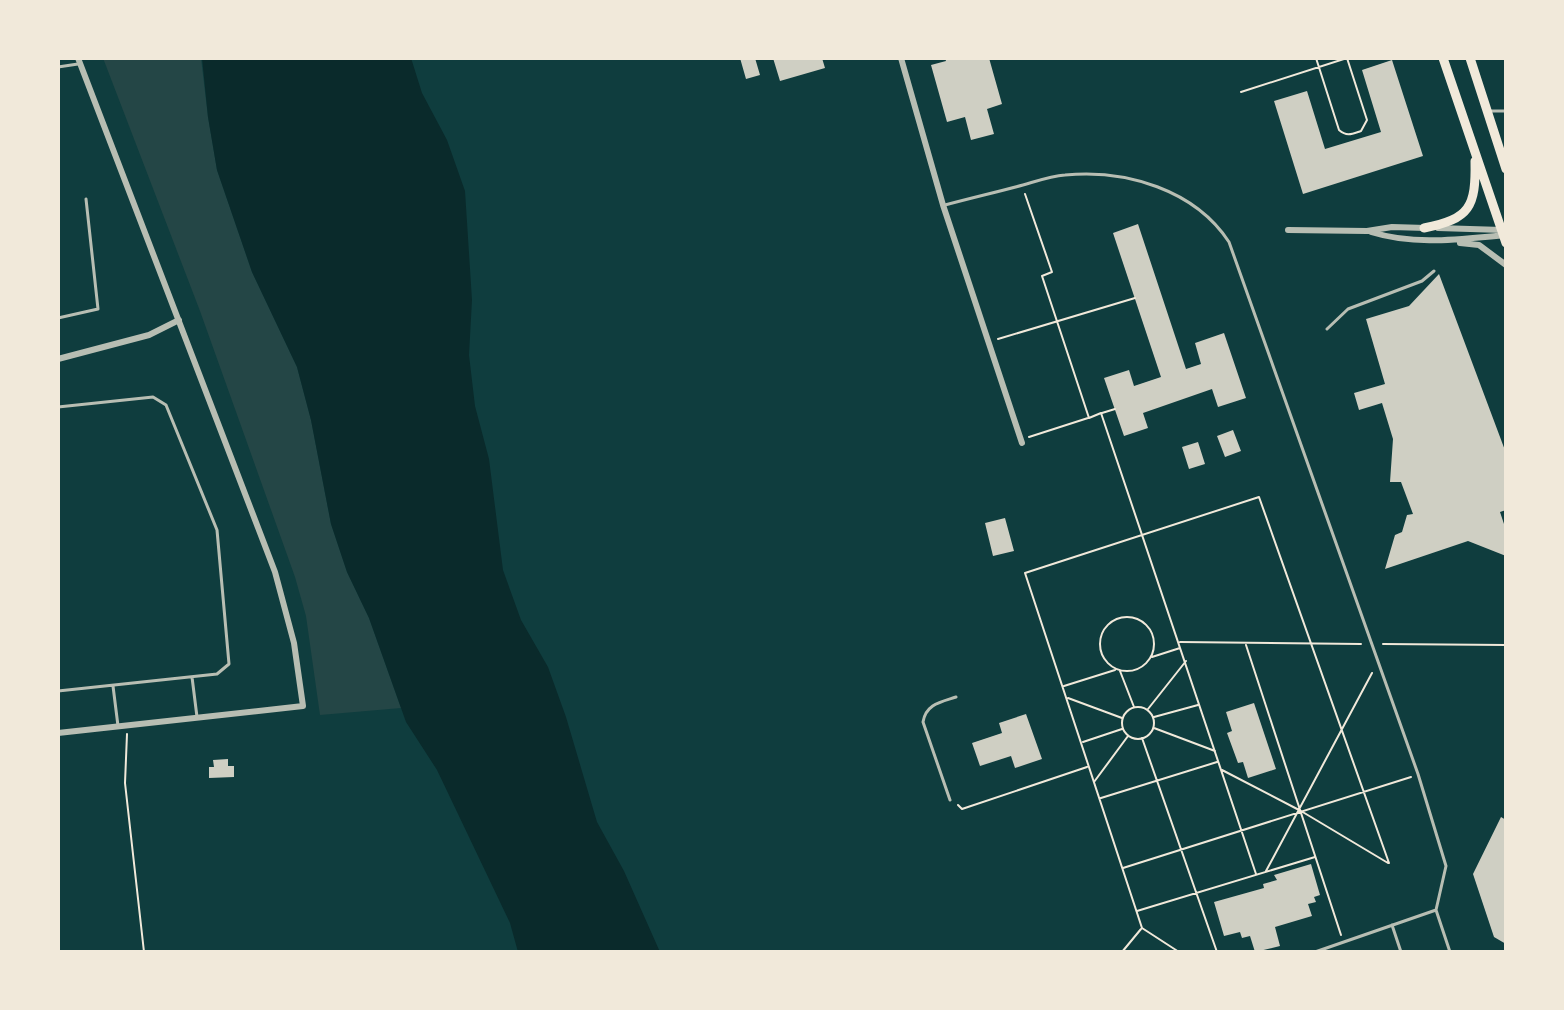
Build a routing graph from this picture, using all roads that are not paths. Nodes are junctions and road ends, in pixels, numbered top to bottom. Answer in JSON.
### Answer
{"nodes":[{"id":1,"x":901,"y":58,"type":"edge"},
{"id":2,"x":1443,"y":58,"type":"edge"},
{"id":3,"x":1470,"y":58,"type":"edge"},
{"id":4,"x":79,"y":61,"type":"edge"},
{"id":5,"x":58,"y":67,"type":"edge"},
{"id":6,"x":1487,"y":111,"type":"junction"},
{"id":7,"x":1506,"y":111,"type":"edge"},
{"id":8,"x":1475,"y":149,"type":"junction"},
{"id":9,"x":1506,"y":169,"type":"edge"},
{"id":10,"x":86,"y":199,"type":"dead end"},
{"id":11,"x":943,"y":205,"type":"junction"},
{"id":12,"x":1424,"y":228,"type":"junction"},
{"id":13,"x":1288,"y":230,"type":"dead end"},
{"id":14,"x":1367,"y":231,"type":"junction"},
{"id":15,"x":1505,"y":235,"type":"edge"},
{"id":16,"x":1452,"y":241,"type":"junction"},
{"id":17,"x":1506,"y":265,"type":"edge"},
{"id":18,"x":1434,"y":271,"type":"dead end"},
{"id":19,"x":58,"y":318,"type":"edge"},
{"id":20,"x":179,"y":320,"type":"junction"},
{"id":21,"x":1327,"y":329,"type":"dead end"},
{"id":22,"x":58,"y":359,"type":"edge"},
{"id":23,"x":58,"y":407,"type":"edge"},
{"id":24,"x":1022,"y":441,"type":"road end"},
{"id":25,"x":192,"y":677,"type":"junction"},
{"id":26,"x":113,"y":685,"type":"junction"},
{"id":27,"x":58,"y":691,"type":"edge"},
{"id":28,"x":956,"y":697,"type":"dead end"},
{"id":29,"x":197,"y":718,"type":"junction"},
{"id":30,"x":118,"y":726,"type":"junction"},
{"id":31,"x":58,"y":733,"type":"edge"},
{"id":32,"x":950,"y":800,"type":"road end"},
{"id":33,"x":1436,"y":910,"type":"junction"},
{"id":34,"x":1392,"y":925,"type":"junction"},
{"id":35,"x":1315,"y":952,"type":"edge"},
{"id":36,"x":1401,"y":952,"type":"edge"},
{"id":37,"x":1450,"y":952,"type":"edge"}],
"edges":[{"from":1,"to":11,"type":"street"},
{"from":2,"to":8,"type":"main road"},
{"from":3,"to":6,"type":"main road"},
{"from":4,"to":5,"type":"lane"},
{"from":4,"to":20,"type":"street"},
{"from":6,"to":7,"type":"lane"},
{"from":6,"to":9,"type":"main road"},
{"from":8,"to":12,"type":"main road"},
{"from":8,"to":15,"type":"main road"},
{"from":10,"to":19,"type":"lane"},
{"from":11,"to":24,"type":"street"},
{"from":11,"to":33,"type":"lane"},
{"from":12,"to":14,"type":"street"},
{"from":12,"to":15,"type":"street"},
{"from":13,"to":14,"type":"street"},
{"from":14,"to":16,"type":"street"},
{"from":15,"to":16,"type":"street"},
{"from":16,"to":17,"type":"street"},
{"from":18,"to":21,"type":"lane"},
{"from":20,"to":22,"type":"street"},
{"from":20,"to":29,"type":"street"},
{"from":23,"to":25,"type":"lane"},
{"from":25,"to":26,"type":"lane"},
{"from":25,"to":29,"type":"lane"},
{"from":26,"to":27,"type":"lane"},
{"from":26,"to":30,"type":"lane"},
{"from":28,"to":32,"type":"lane"},
{"from":29,"to":30,"type":"street"},
{"from":30,"to":31,"type":"street"},
{"from":33,"to":34,"type":"lane"},
{"from":33,"to":37,"type":"lane"},
{"from":34,"to":35,"type":"lane"},
{"from":34,"to":36,"type":"lane"}]}
